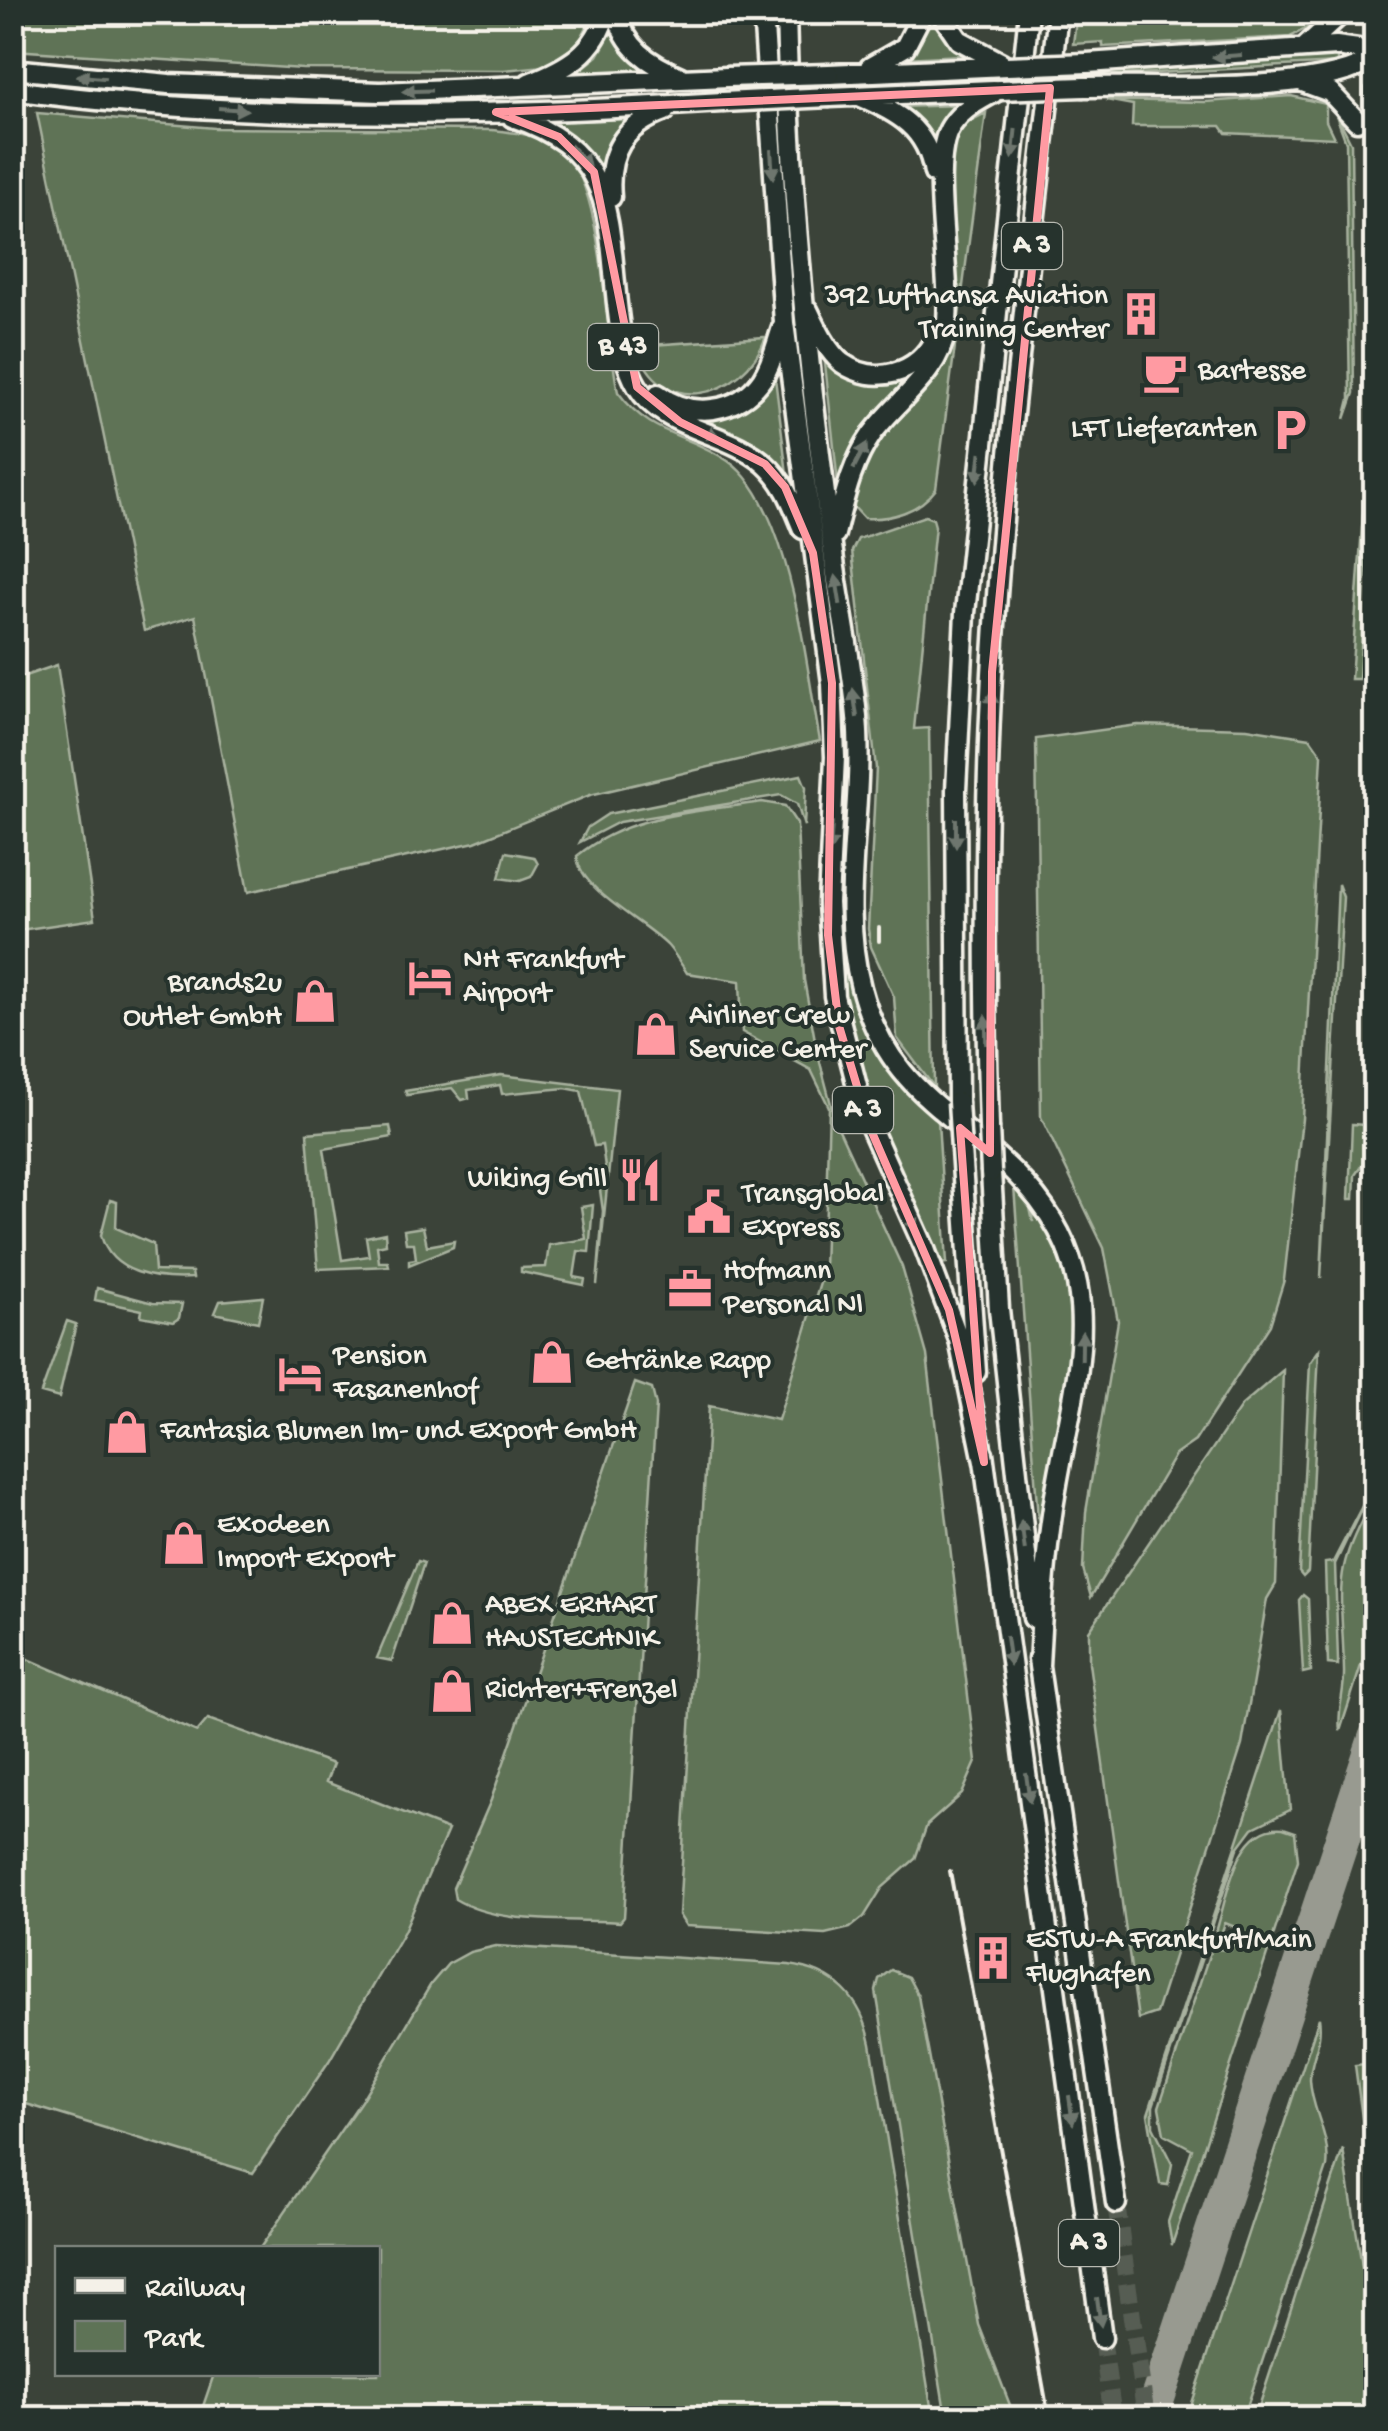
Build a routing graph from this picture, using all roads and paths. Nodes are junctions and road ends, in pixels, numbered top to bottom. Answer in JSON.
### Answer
{"nodes":[{"id":1,"x":606,"y":12,"type":"edge"},
{"id":2,"x":617,"y":12,"type":"edge"},
{"id":3,"x":763,"y":12,"type":"edge"},
{"id":4,"x":786,"y":12,"type":"edge"},
{"id":5,"x":923,"y":12,"type":"edge"},
{"id":6,"x":940,"y":12,"type":"edge"},
{"id":7,"x":1028,"y":12,"type":"edge"},
{"id":8,"x":1058,"y":12,"type":"edge"},
{"id":9,"x":1343,"y":12,"type":"edge"},
{"id":10,"x":1304,"y":47,"type":"junction"},
{"id":11,"x":1371,"y":55,"type":"edge"},
{"id":12,"x":978,"y":60,"type":"junction"},
{"id":13,"x":12,"y":69,"type":"edge"},
{"id":14,"x":856,"y":73,"type":"junction"},
{"id":15,"x":686,"y":78,"type":"junction"},
{"id":16,"x":1299,"y":80,"type":"junction"},
{"id":17,"x":514,"y":88,"type":"junction"},
{"id":18,"x":12,"y":90,"type":"edge"},
{"id":19,"x":978,"y":95,"type":"junction"},
{"id":20,"x":859,"y":96,"type":"junction"},
{"id":21,"x":681,"y":105,"type":"junction"},
{"id":22,"x":496,"y":112,"type":"junction"},
{"id":23,"x":1357,"y":121,"type":"dead end"},
{"id":24,"x":803,"y":298,"type":"junction"},
{"id":25,"x":784,"y":322,"type":"junction"},
{"id":26,"x":823,"y":551,"type":"junction"},
{"id":27,"x":834,"y":740,"type":"joint"},
{"id":28,"x":984,"y":1462,"type":"junction"},
{"id":29,"x":1039,"y":1666,"type":"junction"},
{"id":30,"x":1116,"y":2203,"type":"tunnel mouth"},
{"id":31,"x":1102,"y":2338,"type":"tunnel mouth"}],
"edges":[{"from":1,"to":17,"type":"highway"},
{"from":2,"to":15,"type":"highway"},
{"from":3,"to":25,"type":"highway","number":"B 43","one_way":true},
{"from":4,"to":24,"type":"highway","number":"B 43"},
{"from":5,"to":14,"type":"highway","number":"B 43"},
{"from":6,"to":12,"type":"highway"},
{"from":7,"to":28,"type":"highway","number":"A 3","one_way":true,"bridge":true},
{"from":29,"to":8,"type":"highway","number":"A 3","one_way":true,"bridge":true},
{"from":9,"to":10,"type":"highway"},
{"from":10,"to":11,"type":"highway","number":"B 43"},
{"from":10,"to":12,"type":"highway","number":"B 43","one_way":true,"bridge":true},
{"from":11,"to":16,"type":"highway","number":"B 43"},
{"from":12,"to":14,"type":"highway","number":"B 43"},
{"from":17,"to":13,"type":"highway","number":"B 43","one_way":true},
{"from":14,"to":15,"type":"highway","number":"B 43","bridge":true},
{"from":15,"to":17,"type":"highway","number":"B 43"},
{"from":16,"to":19,"type":"highway","number":"B 43","bridge":true},
{"from":16,"to":23,"type":"highway"},
{"from":18,"to":22,"type":"highway","number":"B 43","one_way":true},
{"from":19,"to":20,"type":"highway","number":"B 43"},
{"from":26,"to":19,"type":"highway","number":"B 43","one_way":true},
{"from":20,"to":21,"type":"highway","number":"B 43","bridge":true},
{"from":20,"to":24,"type":"highway","number":"B 43"},
{"from":21,"to":22,"type":"highway","number":"B 43"},
{"from":21,"to":25,"type":"highway","number":"B 43"},
{"from":22,"to":26,"type":"highway","number":"B 43","one_way":true},
{"from":24,"to":26,"type":"highway","number":"B 43"},
{"from":25,"to":26,"type":"highway","number":"B 43"},
{"from":26,"to":27,"type":"highway","number":"B 43"},
{"from":29,"to":26,"type":"highway","number":"B 43","one_way":true},
{"from":27,"to":28,"type":"highway","number":"A 3","one_way":true},
{"from":28,"to":31,"type":"highway","number":"A 3","one_way":true},
{"from":29,"to":30,"type":"highway","number":"A 3"}]}
